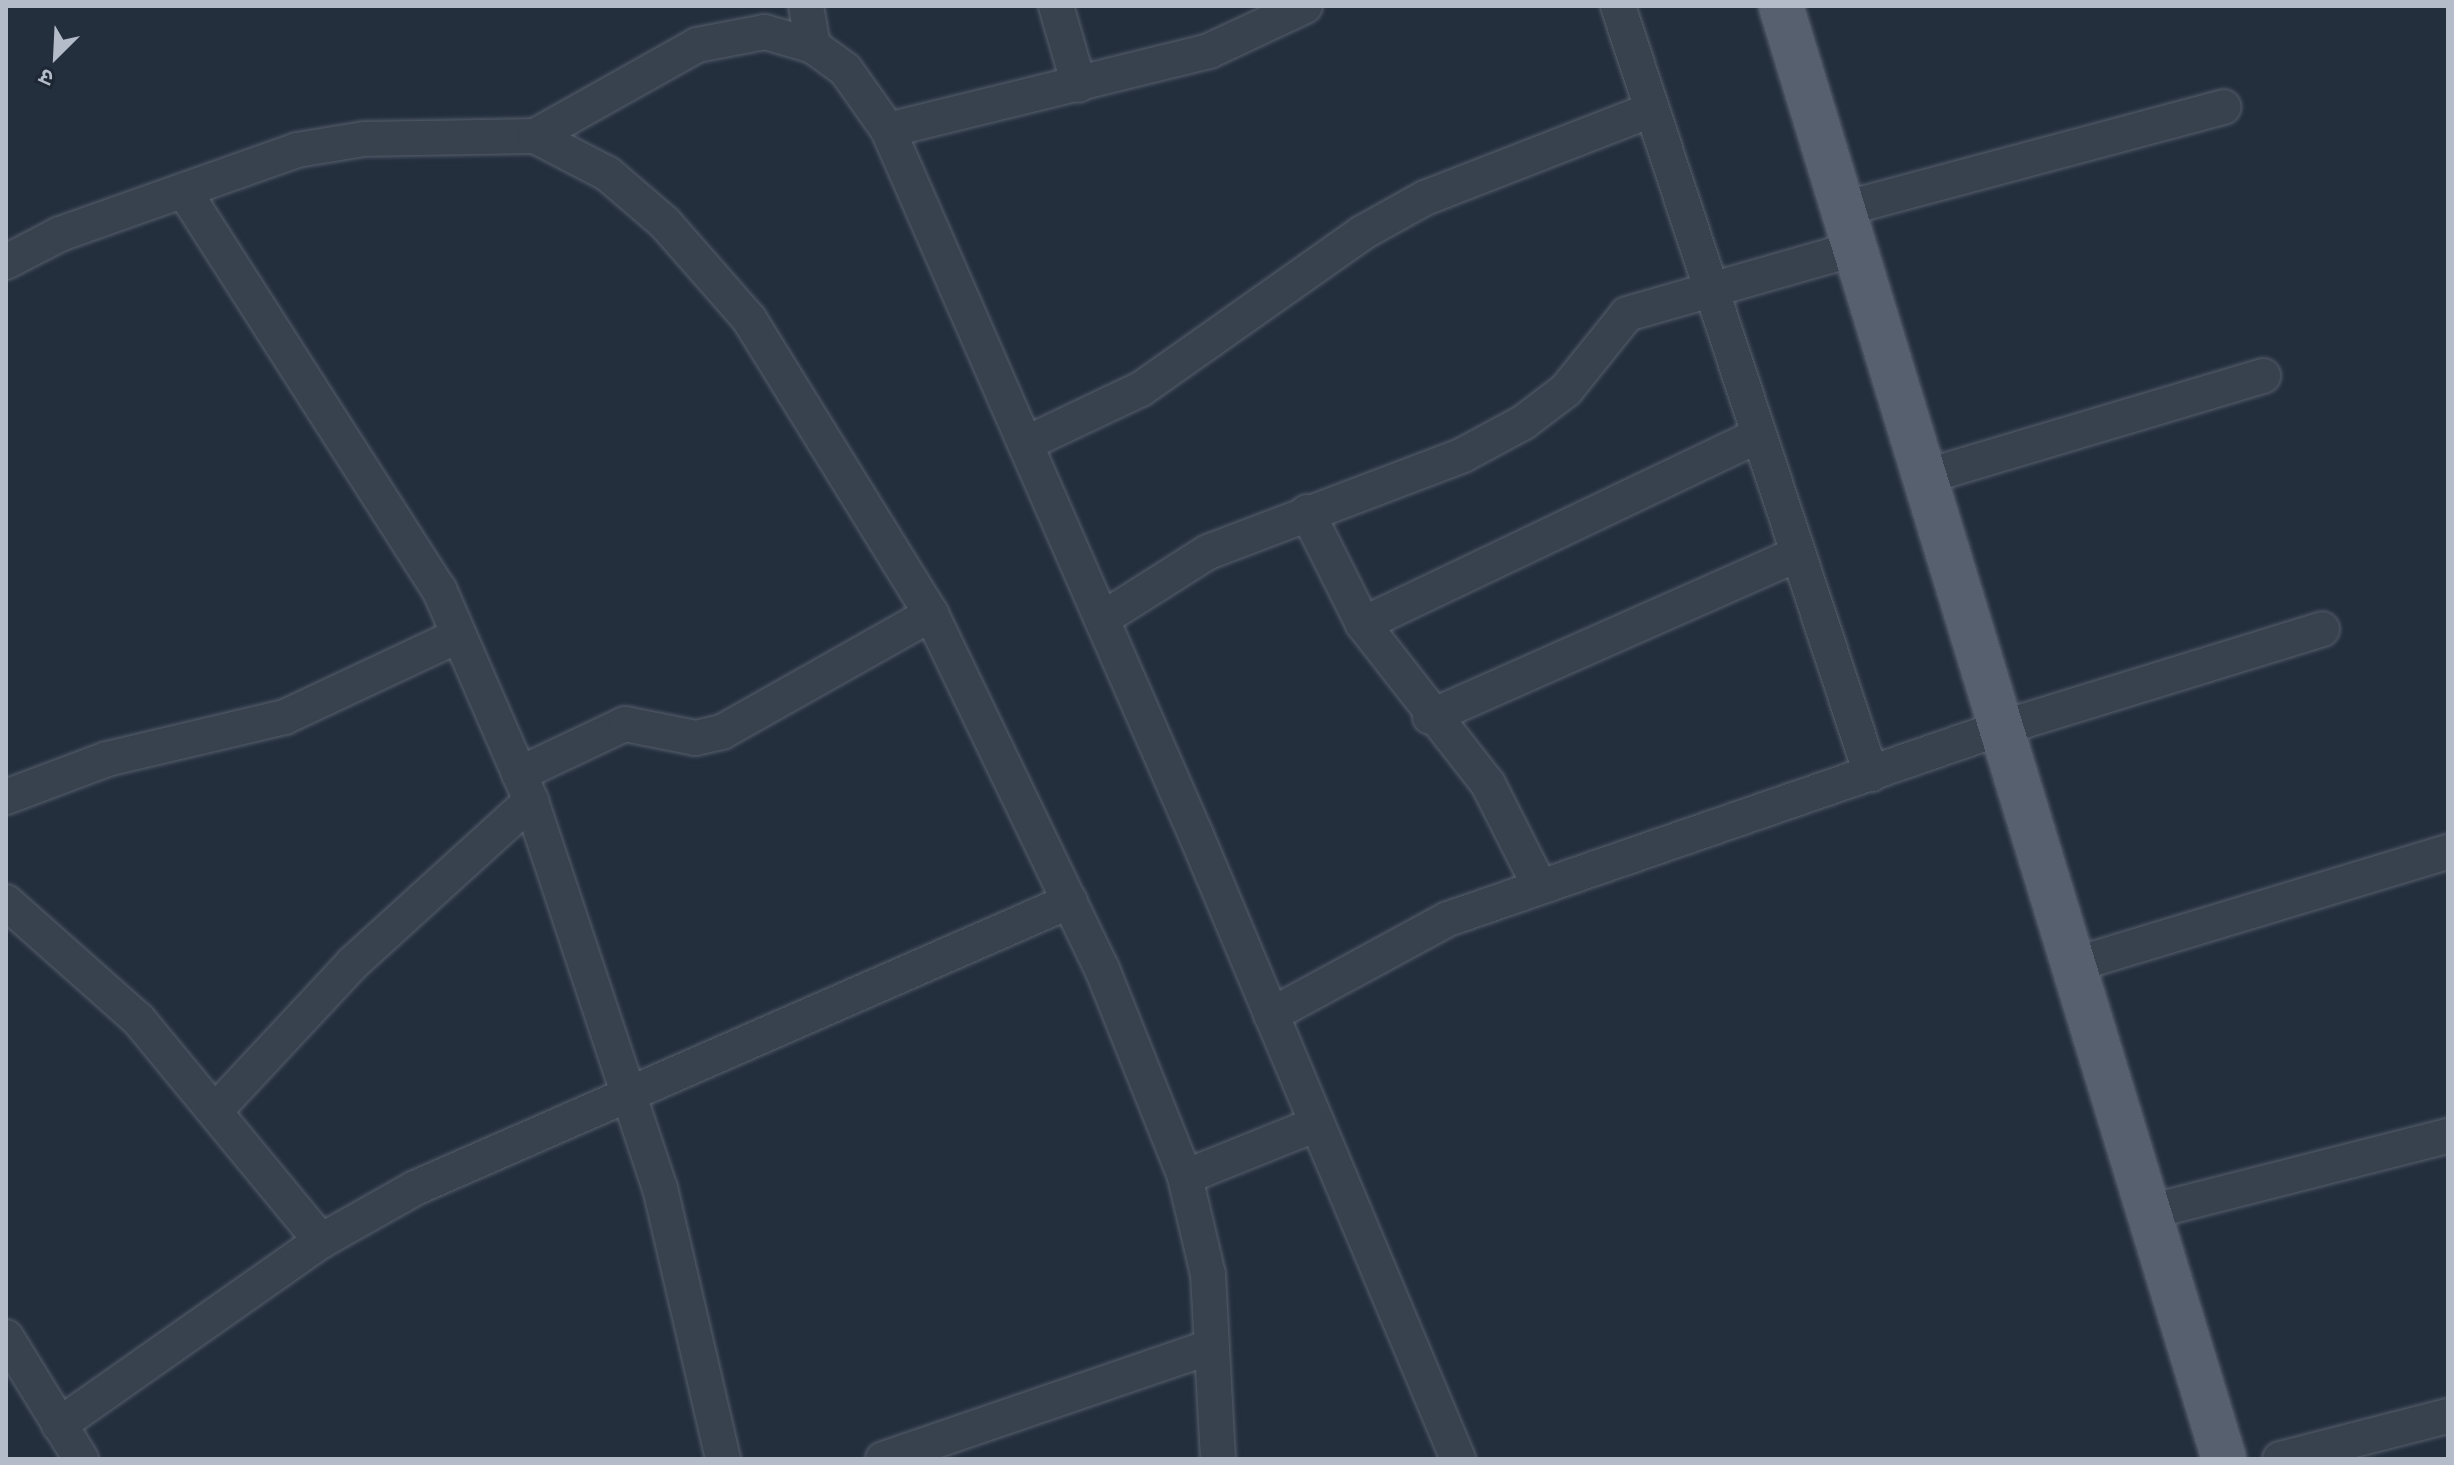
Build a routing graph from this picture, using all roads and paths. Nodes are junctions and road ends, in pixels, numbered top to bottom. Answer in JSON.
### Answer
{"nodes":[{"id":1,"x":806,"y":6,"type":"edge"},
{"id":2,"x":1056,"y":6,"type":"edge"},
{"id":3,"x":1305,"y":6,"type":"edge"},
{"id":4,"x":1618,"y":6,"type":"edge"},
{"id":5,"x":1781,"y":6,"type":"edge"},
{"id":6,"x":813,"y":46,"type":"junction"},
{"id":7,"x":1079,"y":85,"type":"junction"},
{"id":8,"x":2224,"y":107,"type":"dead end"},
{"id":9,"x":1651,"y":110,"type":"junction"},
{"id":10,"x":888,"y":130,"type":"junction"},
{"id":11,"x":535,"y":136,"type":"junction"},
{"id":12,"x":184,"y":191,"type":"junction"},
{"id":13,"x":1848,"y":229,"type":"junction"},
{"id":14,"x":6,"y":262,"type":"edge"},
{"id":15,"x":1708,"y":289,"type":"junction"},
{"id":16,"x":2263,"y":376,"type":"dead end"},
{"id":17,"x":1757,"y":436,"type":"junction"},
{"id":18,"x":1025,"y":444,"type":"junction"},
{"id":19,"x":1924,"y":477,"type":"junction"},
{"id":20,"x":1307,"y":512,"type":"junction"},
{"id":21,"x":1797,"y":554,"type":"junction"},
{"id":22,"x":931,"y":614,"type":"junction"},
{"id":23,"x":1102,"y":619,"type":"junction"},
{"id":24,"x":1363,"y":624,"type":"junction"},
{"id":25,"x":2322,"y":629,"type":"dead end"},
{"id":26,"x":459,"y":635,"type":"junction"},
{"id":27,"x":1430,"y":717,"type":"junction"},
{"id":28,"x":2001,"y":728,"type":"junction"},
{"id":29,"x":1871,"y":774,"type":"junction"},
{"id":30,"x":525,"y":787,"type":"junction"},
{"id":31,"x":6,"y":797,"type":"edge"},
{"id":32,"x":2448,"y":852,"type":"edge"},
{"id":33,"x":1540,"y":887,"type":"junction"},
{"id":34,"x":1070,"y":901,"type":"junction"},
{"id":35,"x":6,"y":902,"type":"edge"},
{"id":36,"x":2073,"y":965,"type":"junction"},
{"id":37,"x":1271,"y":1015,"type":"junction"},
{"id":38,"x":630,"y":1097,"type":"junction"},
{"id":39,"x":215,"y":1111,"type":"junction"},
{"id":40,"x":1317,"y":1124,"type":"junction"},
{"id":41,"x":2448,"y":1136,"type":"edge"},
{"id":42,"x":1185,"y":1177,"type":"junction"},
{"id":43,"x":2149,"y":1212,"type":"junction"},
{"id":44,"x":321,"y":1241,"type":"junction"},
{"id":45,"x":6,"y":1337,"type":"edge"},
{"id":46,"x":1208,"y":1348,"type":"junction"},
{"id":47,"x":2448,"y":1416,"type":"edge"},
{"id":48,"x":59,"y":1425,"type":"junction"},
{"id":49,"x":81,"y":1459,"type":"edge"},
{"id":50,"x":723,"y":1459,"type":"edge"},
{"id":51,"x":883,"y":1459,"type":"edge"},
{"id":52,"x":1218,"y":1459,"type":"edge"},
{"id":53,"x":1458,"y":1459,"type":"edge"},
{"id":54,"x":2224,"y":1459,"type":"edge"},
{"id":55,"x":2280,"y":1459,"type":"edge"}],
"edges":[{"from":1,"to":6,"type":"street"},
{"from":2,"to":7,"type":"street"},
{"from":3,"to":7,"type":"street"},
{"from":4,"to":9,"type":"street"},
{"from":5,"to":13,"type":"main road"},
{"from":6,"to":10,"type":"street"},
{"from":6,"to":11,"type":"street"},
{"from":7,"to":10,"type":"street"},
{"from":8,"to":13,"type":"street"},
{"from":9,"to":15,"type":"street"},
{"from":9,"to":18,"type":"street"},
{"from":10,"to":18,"type":"street"},
{"from":11,"to":12,"type":"street"},
{"from":11,"to":22,"type":"street"},
{"from":12,"to":14,"type":"street"},
{"from":12,"to":26,"type":"street"},
{"from":13,"to":15,"type":"street"},
{"from":13,"to":19,"type":"main road"},
{"from":15,"to":17,"type":"street"},
{"from":15,"to":20,"type":"street"},
{"from":16,"to":19,"type":"street"},
{"from":17,"to":21,"type":"street"},
{"from":17,"to":24,"type":"street"},
{"from":18,"to":23,"type":"street"},
{"from":19,"to":28,"type":"main road"},
{"from":20,"to":23,"type":"street"},
{"from":20,"to":24,"type":"street"},
{"from":21,"to":27,"type":"street"},
{"from":21,"to":29,"type":"street"},
{"from":22,"to":30,"type":"street"},
{"from":22,"to":34,"type":"street"},
{"from":23,"to":37,"type":"street"},
{"from":24,"to":27,"type":"street"},
{"from":25,"to":28,"type":"street"},
{"from":26,"to":30,"type":"street"},
{"from":26,"to":31,"type":"street"},
{"from":27,"to":33,"type":"street"},
{"from":28,"to":29,"type":"street"},
{"from":28,"to":36,"type":"main road"},
{"from":29,"to":33,"type":"street"},
{"from":30,"to":38,"type":"street"},
{"from":30,"to":39,"type":"street"},
{"from":32,"to":36,"type":"street"},
{"from":33,"to":37,"type":"street"},
{"from":34,"to":38,"type":"street"},
{"from":34,"to":42,"type":"street"},
{"from":35,"to":39,"type":"street"},
{"from":36,"to":43,"type":"main road"},
{"from":37,"to":40,"type":"street"},
{"from":38,"to":44,"type":"street"},
{"from":38,"to":50,"type":"street"},
{"from":39,"to":44,"type":"street"},
{"from":40,"to":42,"type":"street"},
{"from":40,"to":53,"type":"street"},
{"from":41,"to":43,"type":"street"},
{"from":42,"to":46,"type":"street"},
{"from":43,"to":54,"type":"main road"},
{"from":44,"to":48,"type":"street"},
{"from":45,"to":48,"type":"street"},
{"from":46,"to":51,"type":"street"},
{"from":46,"to":52,"type":"street"},
{"from":47,"to":55,"type":"street"},
{"from":48,"to":49,"type":"street"}]}
